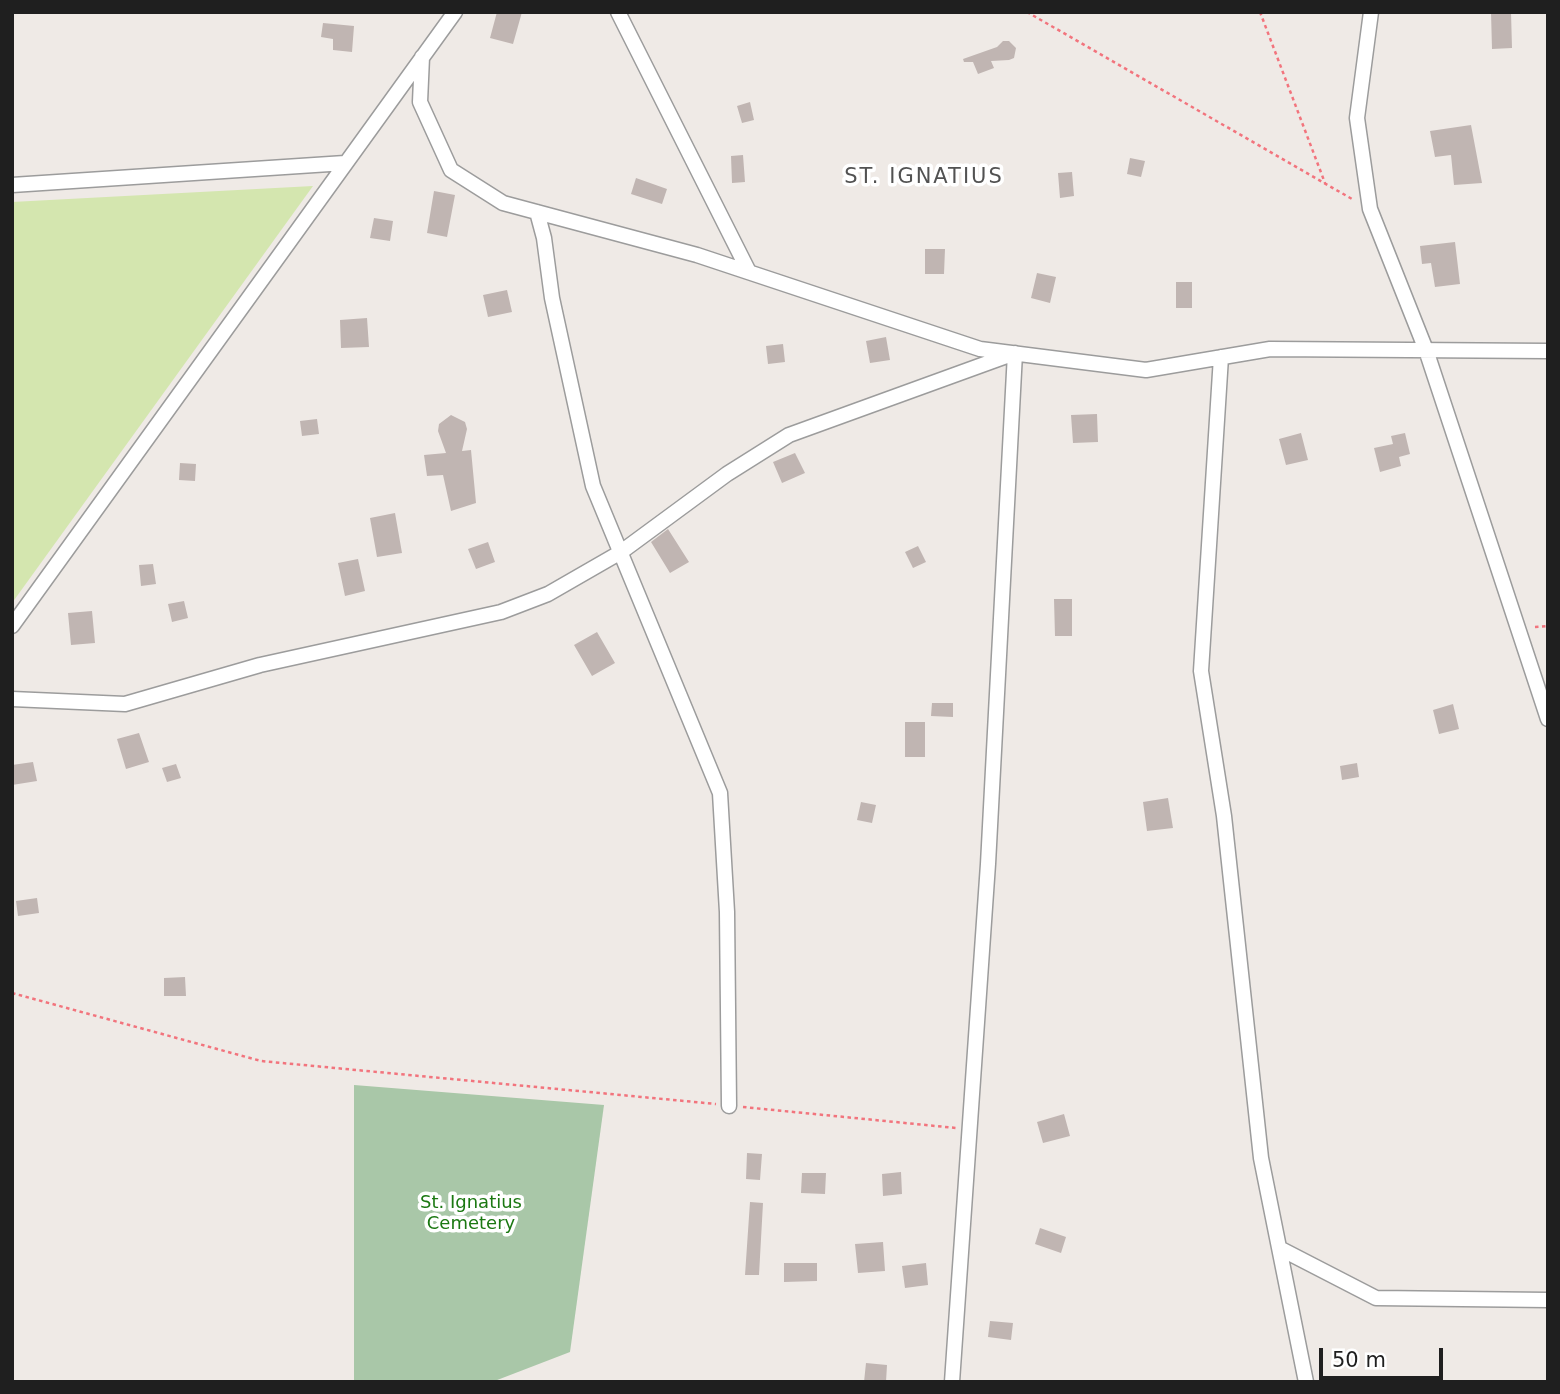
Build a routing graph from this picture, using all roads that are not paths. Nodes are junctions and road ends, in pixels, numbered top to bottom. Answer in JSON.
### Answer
{"nodes":[{"id":1,"x":455,"y":12,"type":"edge"},
{"id":2,"x":618,"y":12,"type":"edge"},
{"id":3,"x":1371,"y":12,"type":"edge"},
{"id":4,"x":422,"y":57,"type":"junction"},
{"id":5,"x":345,"y":163,"type":"junction"},
{"id":6,"x":12,"y":185,"type":"edge"},
{"id":7,"x":537,"y":212,"type":"junction"},
{"id":8,"x":749,"y":272,"type":"junction"},
{"id":9,"x":1426,"y":351,"type":"junction"},
{"id":10,"x":1548,"y":351,"type":"edge"},
{"id":11,"x":1015,"y":353,"type":"junction"},
{"id":12,"x":1221,"y":357,"type":"junction"},
{"id":13,"x":621,"y":552,"type":"junction"},
{"id":14,"x":12,"y":626,"type":"edge"},
{"id":15,"x":12,"y":699,"type":"edge"},
{"id":16,"x":1548,"y":719,"type":"edge"},
{"id":17,"x":729,"y":1106,"type":"road end"},
{"id":18,"x":1279,"y":1248,"type":"junction"},
{"id":19,"x":1548,"y":1300,"type":"edge"},
{"id":20,"x":952,"y":1382,"type":"edge"},
{"id":21,"x":1306,"y":1382,"type":"edge"}],
"edges":[{"from":1,"to":4,"type":"street"},
{"from":2,"to":8,"type":"street"},
{"from":3,"to":9,"type":"street"},
{"from":4,"to":5,"type":"street"},
{"from":4,"to":7,"type":"street"},
{"from":5,"to":6,"type":"street"},
{"from":5,"to":14,"type":"street"},
{"from":7,"to":8,"type":"street"},
{"from":7,"to":13,"type":"street"},
{"from":8,"to":11,"type":"street"},
{"from":9,"to":10,"type":"street"},
{"from":9,"to":12,"type":"street"},
{"from":9,"to":16,"type":"street"},
{"from":11,"to":12,"type":"street"},
{"from":11,"to":13,"type":"street"},
{"from":11,"to":20,"type":"street"},
{"from":12,"to":18,"type":"street"},
{"from":13,"to":15,"type":"street"},
{"from":13,"to":17,"type":"street"},
{"from":18,"to":19,"type":"street"},
{"from":18,"to":21,"type":"street"}]}
